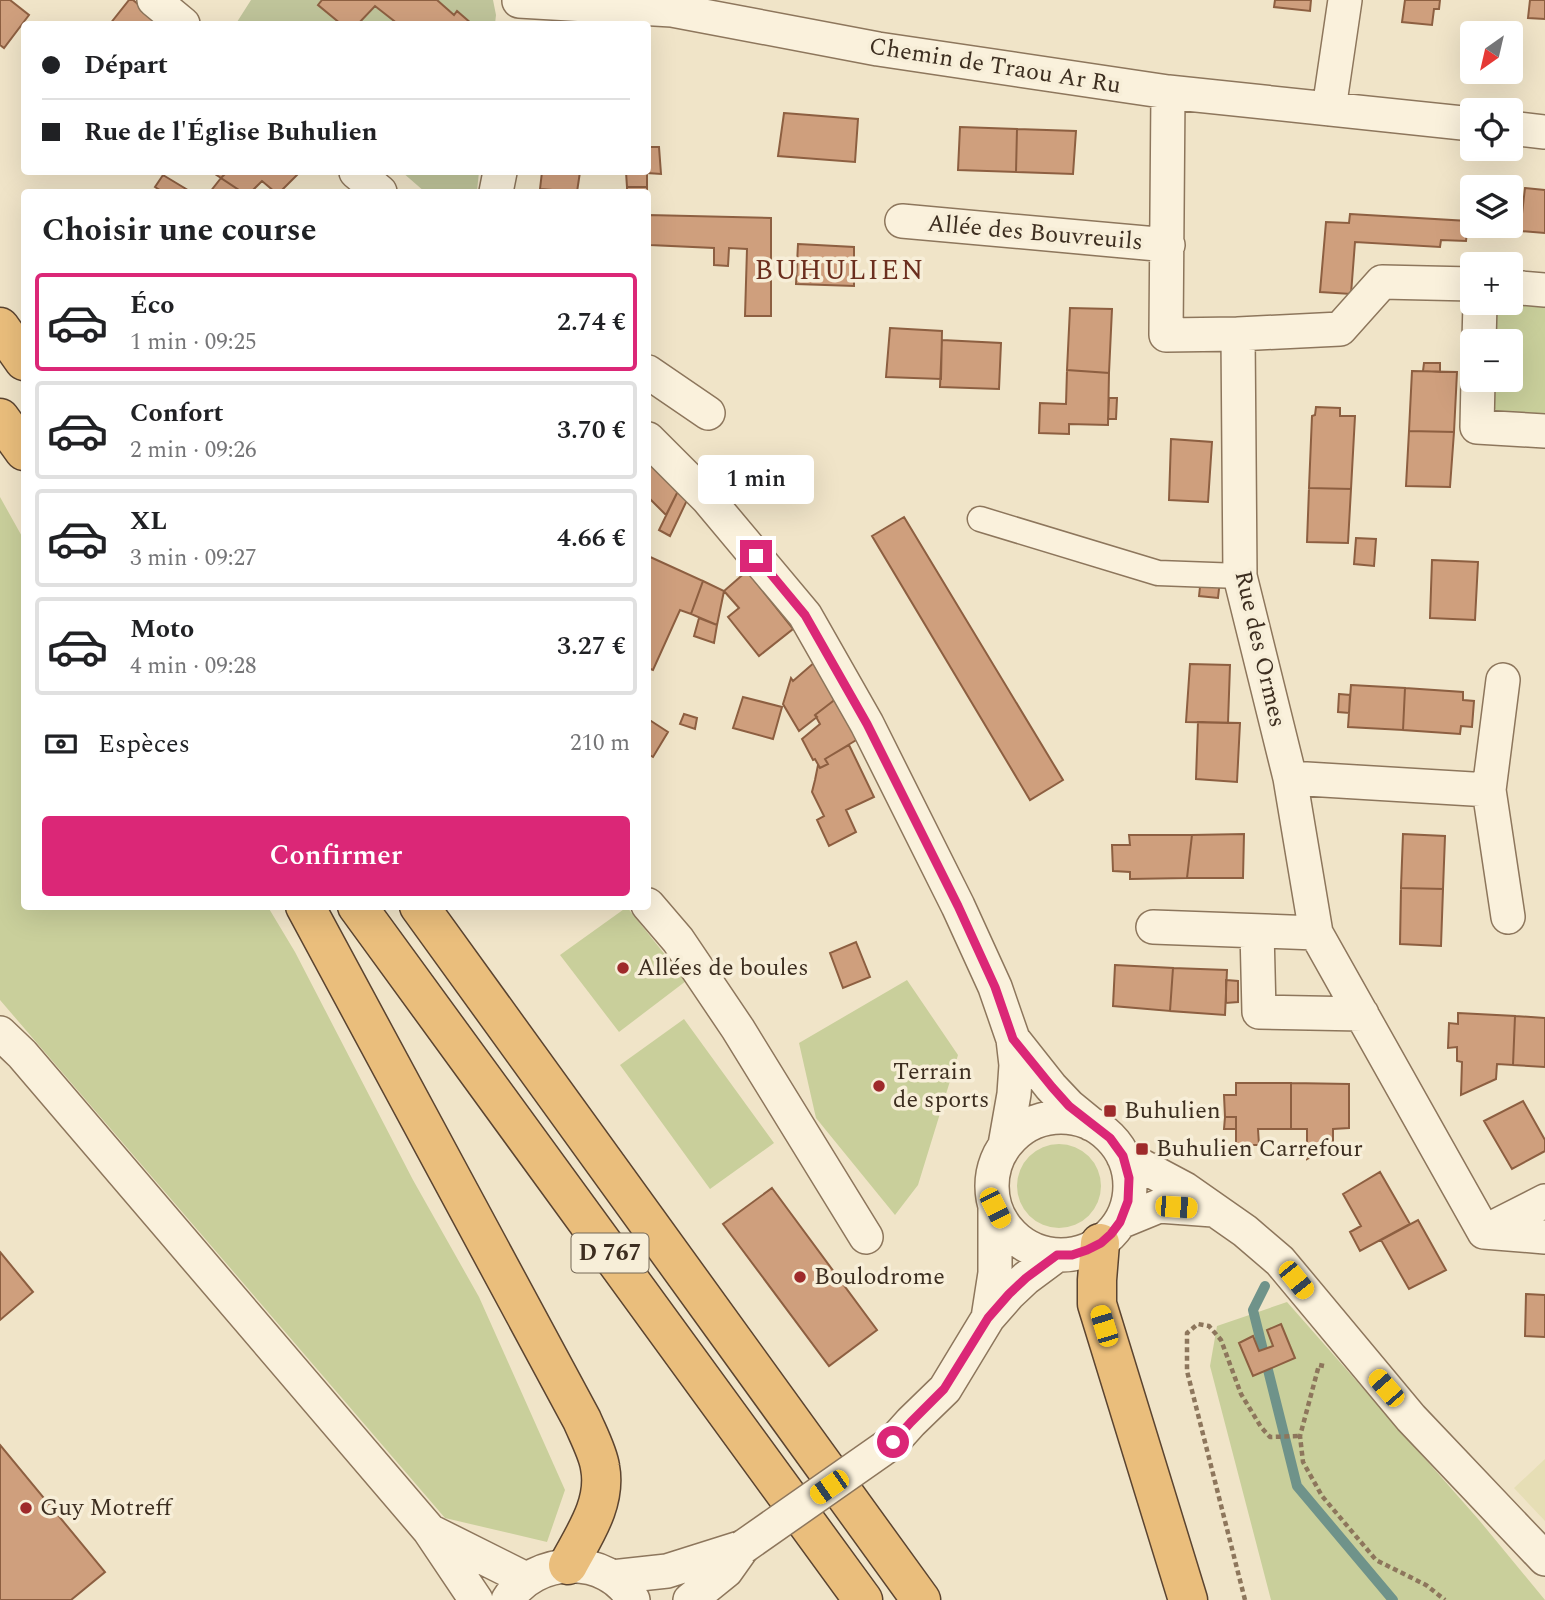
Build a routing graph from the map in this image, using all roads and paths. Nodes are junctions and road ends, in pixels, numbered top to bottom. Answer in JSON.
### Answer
{"nodes":[{"id":1,"x":154,"y":0,"type":"edge"},
{"id":2,"x":519,"y":0,"type":"edge"},
{"id":3,"x":1345,"y":0,"type":"edge"},
{"id":4,"x":179,"y":21,"type":"edge"},
{"id":5,"x":517,"y":21,"type":"edge"},
{"id":6,"x":1168,"y":92,"type":"junction"},
{"id":7,"x":1329,"y":108,"type":"junction"},
{"id":8,"x":1460,"y":123,"type":"edge"},
{"id":9,"x":1523,"y":129,"type":"edge"},
{"id":10,"x":1545,"y":132,"type":"edge"},
{"id":11,"x":360,"y":175,"type":"edge"},
{"id":12,"x":376,"y":189,"type":"edge"},
{"id":13,"x":902,"y":221,"type":"dead end"},
{"id":14,"x":1168,"y":245,"type":"junction"},
{"id":15,"x":1460,"y":284,"type":"edge"},
{"id":16,"x":1523,"y":288,"type":"edge"},
{"id":17,"x":1545,"y":290,"type":"edge"},
{"id":18,"x":0,"y":327,"type":"edge"},
{"id":19,"x":1238,"y":334,"type":"junction"},
{"id":20,"x":21,"y":357,"type":"edge"},
{"id":21,"x":651,"y":374,"type":"edge"},
{"id":22,"x":1478,"y":392,"type":"edge"},
{"id":23,"x":708,"y":413,"type":"dead end"},
{"id":24,"x":0,"y":418,"type":"edge"},
{"id":25,"x":1545,"y":431,"type":"edge"},
{"id":26,"x":651,"y":442,"type":"edge"},
{"id":27,"x":21,"y":447,"type":"edge"},
{"id":28,"x":979,"y":519,"type":"dead end"},
{"id":29,"x":1240,"y":576,"type":"junction"},
{"id":30,"x":1503,"y":680,"type":"dead end"},
{"id":31,"x":1290,"y":778,"type":"junction"},
{"id":32,"x":1489,"y":790,"type":"junction"},
{"id":33,"x":651,"y":908,"type":"edge"},
{"id":34,"x":307,"y":910,"type":"edge"},
{"id":35,"x":360,"y":910,"type":"edge"},
{"id":36,"x":422,"y":910,"type":"edge"},
{"id":37,"x":1508,"y":917,"type":"dead end"},
{"id":38,"x":1153,"y":927,"type":"dead end"},
{"id":39,"x":1257,"y":931,"type":"junction"},
{"id":40,"x":1316,"y":933,"type":"junction"},
{"id":41,"x":1362,"y":1014,"type":"junction"},
{"id":42,"x":0,"y":1033,"type":"edge"},
{"id":43,"x":1013,"y":1039,"type":"junction"},
{"id":44,"x":1093,"y":1125,"type":"junction"},
{"id":45,"x":1005,"y":1145,"type":"junction"},
{"id":46,"x":1123,"y":1156,"type":"junction"},
{"id":47,"x":1545,"y":1201,"type":"edge"},
{"id":48,"x":995,"y":1208,"type":"junction"},
{"id":49,"x":1216,"y":1210,"type":"junction"},
{"id":50,"x":1484,"y":1232,"type":"junction"},
{"id":51,"x":1110,"y":1233,"type":"junction"},
{"id":52,"x":866,"y":1237,"type":"dead end"},
{"id":53,"x":1545,"y":1237,"type":"edge"},
{"id":54,"x":1057,"y":1255,"type":"junction"},
{"id":55,"x":988,"y":1318,"type":"junction"},
{"id":56,"x":1373,"y":1374,"type":"junction"},
{"id":57,"x":1300,"y":1436,"type":"junction"},
{"id":58,"x":429,"y":1530,"type":"junction"},
{"id":59,"x":743,"y":1547,"type":"junction"},
{"id":60,"x":1545,"y":1559,"type":"edge"},
{"id":61,"x":568,"y":1565,"type":"junction"},
{"id":62,"x":623,"y":1589,"type":"edge"},
{"id":63,"x":517,"y":1590,"type":"edge"},
{"id":64,"x":476,"y":1600,"type":"edge"},
{"id":65,"x":690,"y":1600,"type":"edge"},
{"id":66,"x":863,"y":1600,"type":"edge"},
{"id":67,"x":920,"y":1600,"type":"edge"},
{"id":68,"x":1188,"y":1600,"type":"edge"},
{"id":69,"x":1245,"y":1600,"type":"edge"},
{"id":70,"x":1445,"y":1600,"type":"edge"}],
"edges":[{"from":1,"to":4,"type":"street"},
{"from":2,"to":5,"type":"street"},
{"from":2,"to":6,"type":"street","name":"Chemin de Traou Ar Ru"},
{"from":3,"to":7,"type":"street"},
{"from":6,"to":7,"type":"street","name":"Chemin de Traou Ar Ru"},
{"from":6,"to":14,"type":"street"},
{"from":7,"to":8,"type":"street","name":"Chemin de Traou Ar Ru"},
{"from":9,"to":10,"type":"street"},
{"from":11,"to":12,"type":"street"},
{"from":13,"to":14,"type":"street","name":"Allée des Bouvreuils"},
{"from":14,"to":19,"type":"street"},
{"from":15,"to":19,"type":"street"},
{"from":16,"to":17,"type":"street"},
{"from":18,"to":20,"type":"highway"},
{"from":19,"to":29,"type":"street","name":"Rue des Ormes"},
{"from":21,"to":23,"type":"street"},
{"from":22,"to":25,"type":"street"},
{"from":24,"to":27,"type":"highway"},
{"from":26,"to":43,"type":"street"},
{"from":28,"to":29,"type":"street"},
{"from":29,"to":31,"type":"street","name":"Rue des Ormes"},
{"from":30,"to":32,"type":"street"},
{"from":31,"to":32,"type":"street"},
{"from":31,"to":40,"type":"street","name":"Rue des Ormes"},
{"from":32,"to":37,"type":"street"},
{"from":33,"to":52,"type":"street"},
{"from":34,"to":61,"type":"highway"},
{"from":35,"to":66,"type":"highway","number":"D 767"},
{"from":36,"to":67,"type":"highway","number":"D 767"},
{"from":38,"to":39,"type":"street"},
{"from":39,"to":40,"type":"street"},
{"from":39,"to":41,"type":"street"},
{"from":40,"to":41,"type":"street","name":"Rue des Ormes"},
{"from":41,"to":50,"type":"street","name":"Rue des Ormes"},
{"from":42,"to":58,"type":"street"},
{"from":43,"to":44,"type":"street"},
{"from":43,"to":45,"type":"street"},
{"from":44,"to":45,"type":"street"},
{"from":44,"to":46,"type":"street"},
{"from":45,"to":48,"type":"street"},
{"from":46,"to":49,"type":"street"},
{"from":46,"to":51,"type":"street"},
{"from":47,"to":50,"type":"street"},
{"from":48,"to":54,"type":"street"},
{"from":48,"to":55,"type":"street"},
{"from":49,"to":51,"type":"street"},
{"from":49,"to":56,"type":"street"},
{"from":50,"to":53,"type":"street"},
{"from":51,"to":54,"type":"street"},
{"from":51,"to":68,"type":"highway"},
{"from":54,"to":55,"type":"street"},
{"from":55,"to":59,"type":"street","bridge":true},
{"from":56,"to":57,"type":"path"},
{"from":56,"to":60,"type":"street"},
{"from":57,"to":69,"type":"path"},
{"from":57,"to":70,"type":"path"},
{"from":58,"to":63,"type":"street"},
{"from":58,"to":64,"type":"street"},
{"from":59,"to":62,"type":"street"},
{"from":59,"to":65,"type":"street"},
{"from":61,"to":62,"type":"street"},
{"from":61,"to":63,"type":"street"}]}
